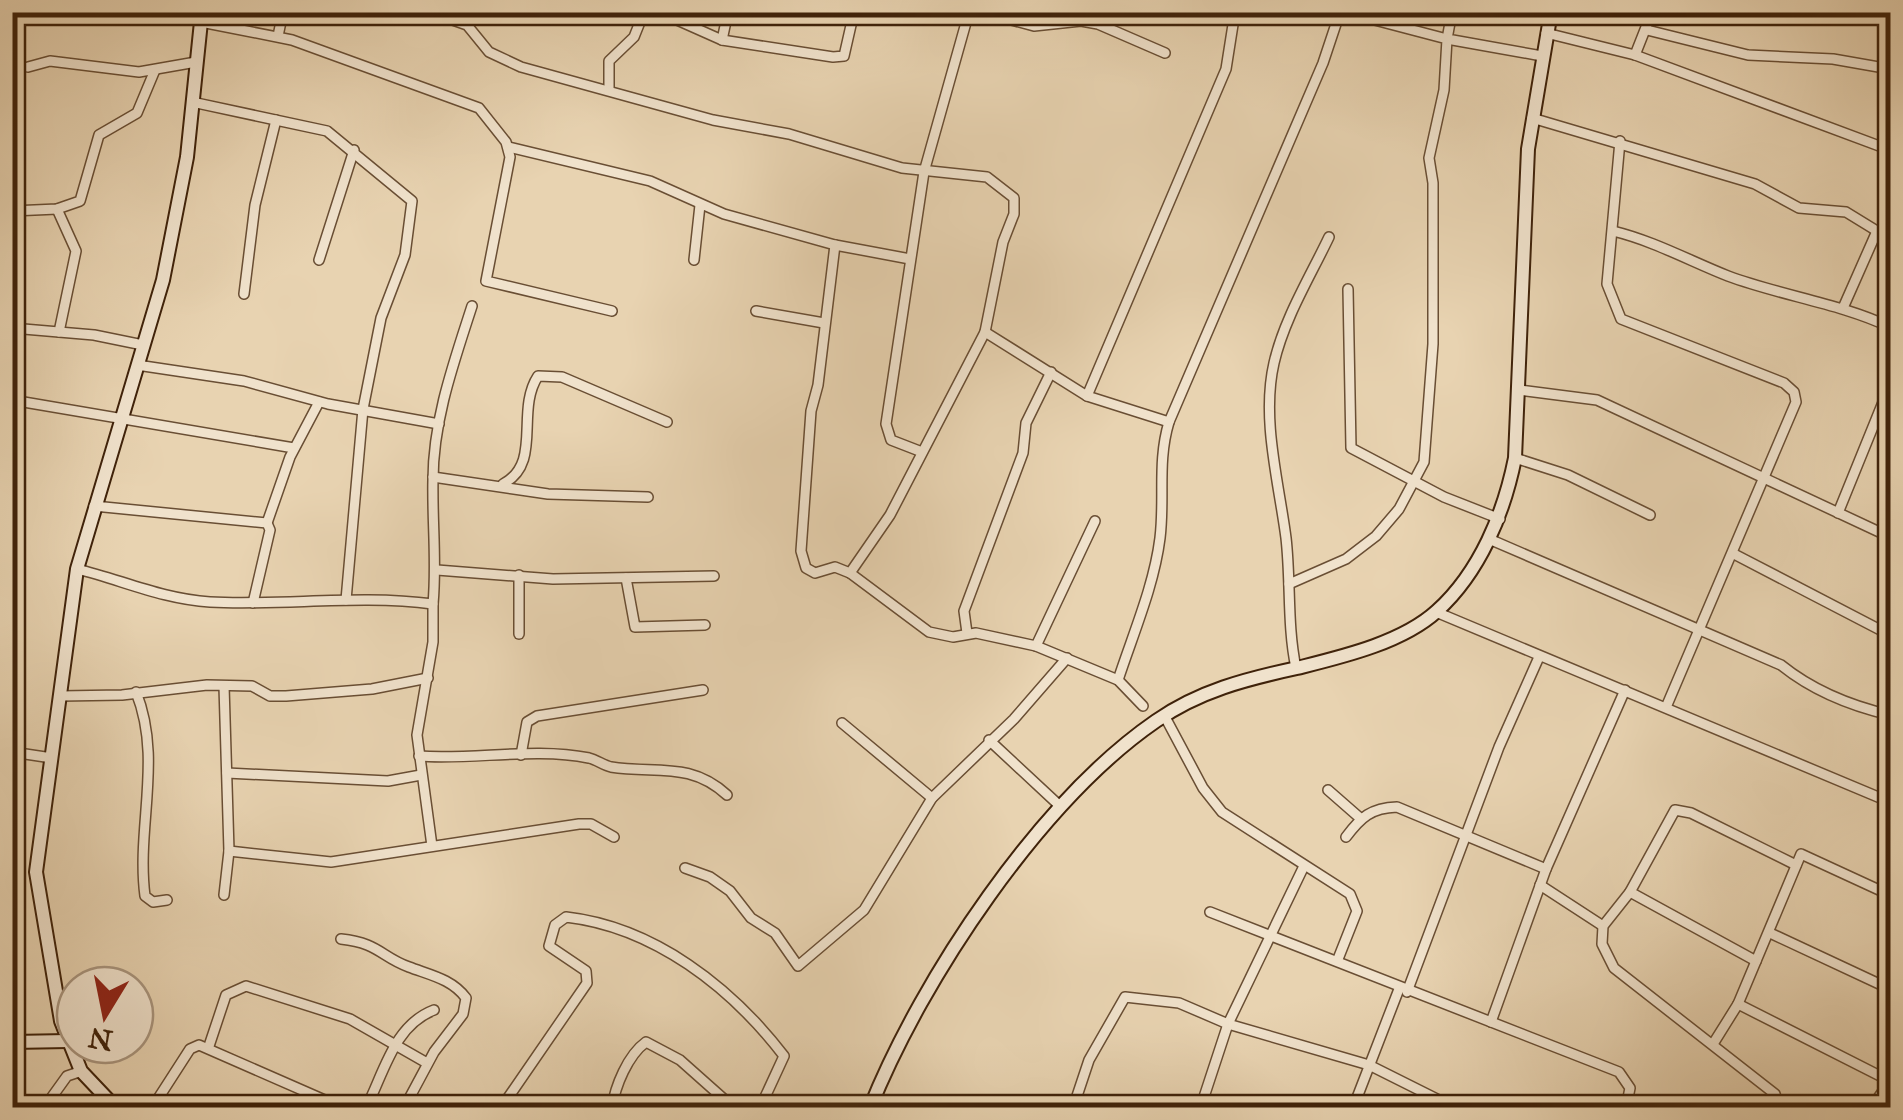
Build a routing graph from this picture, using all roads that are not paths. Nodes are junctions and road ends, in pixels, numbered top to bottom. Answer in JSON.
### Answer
{"nodes":[{"id":1,"x":283,"y":12,"type":"edge"},
{"id":2,"x":430,"y":12,"type":"edge"},
{"id":3,"x":644,"y":12,"type":"edge"},
{"id":4,"x":659,"y":12,"type":"edge"},
{"id":5,"x":728,"y":12,"type":"edge"},
{"id":6,"x":854,"y":12,"type":"edge"},
{"id":7,"x":970,"y":12,"type":"edge"},
{"id":8,"x":982,"y":12,"type":"edge"},
{"id":9,"x":1235,"y":12,"type":"edge"},
{"id":10,"x":1342,"y":12,"type":"edge"},
{"id":11,"x":1452,"y":12,"type":"edge"},
{"id":12,"x":1551,"y":12,"type":"edge"},
{"id":13,"x":1652,"y":12,"type":"edge"},
{"id":14,"x":1389,"y":17,"type":"edge"},
{"id":15,"x":202,"y":18,"type":"edge"},
{"id":16,"x":1647,"y":30,"type":"junction"},
{"id":17,"x":1546,"y":33,"type":"junction"},
{"id":18,"x":278,"y":36,"type":"junction"},
{"id":19,"x":1447,"y":39,"type":"junction"},
{"id":20,"x":722,"y":40,"type":"junction"},
{"id":21,"x":1165,"y":54,"type":"dead end"},
{"id":22,"x":1635,"y":55,"type":"junction"},
{"id":23,"x":1542,"y":56,"type":"junction"},
{"id":24,"x":196,"y":62,"type":"junction"},
{"id":25,"x":28,"y":67,"type":"dead end"},
{"id":26,"x":1890,"y":69,"type":"edge"},
{"id":27,"x":154,"y":70,"type":"junction"},
{"id":28,"x":608,"y":90,"type":"junction"},
{"id":29,"x":192,"y":102,"type":"junction"},
{"id":30,"x":1532,"y":118,"type":"junction"},
{"id":31,"x":276,"y":120,"type":"junction"},
{"id":32,"x":1620,"y":142,"type":"junction"},
{"id":33,"x":509,"y":147,"type":"junction"},
{"id":34,"x":354,"y":150,"type":"junction"},
{"id":35,"x":1890,"y":150,"type":"edge"},
{"id":36,"x":924,"y":172,"type":"junction"},
{"id":37,"x":700,"y":205,"type":"junction"},
{"id":38,"x":57,"y":209,"type":"junction"},
{"id":39,"x":12,"y":211,"type":"edge"},
{"id":40,"x":1613,"y":230,"type":"junction"},
{"id":41,"x":1877,"y":231,"type":"junction"},
{"id":42,"x":1329,"y":237,"type":"dead end"},
{"id":43,"x":1890,"y":239,"type":"edge"},
{"id":44,"x":835,"y":244,"type":"junction"},
{"id":45,"x":910,"y":259,"type":"junction"},
{"id":46,"x":318,"y":260,"type":"dead end"},
{"id":47,"x":694,"y":260,"type":"dead end"},
{"id":48,"x":1348,"y":289,"type":"dead end"},
{"id":49,"x":244,"y":294,"type":"dead end"},
{"id":50,"x":472,"y":306,"type":"dead end"},
{"id":51,"x":1843,"y":308,"type":"junction"},
{"id":52,"x":612,"y":311,"type":"dead end"},
{"id":53,"x":756,"y":311,"type":"dead end"},
{"id":54,"x":824,"y":323,"type":"junction"},
{"id":55,"x":1890,"y":327,"type":"edge"},
{"id":56,"x":12,"y":328,"type":"edge"},
{"id":57,"x":59,"y":332,"type":"junction"},
{"id":58,"x":985,"y":332,"type":"junction"},
{"id":59,"x":144,"y":345,"type":"junction"},
{"id":60,"x":137,"y":366,"type":"junction"},
{"id":61,"x":1051,"y":372,"type":"junction"},
{"id":62,"x":1890,"y":385,"type":"edge"},
{"id":63,"x":1519,"y":390,"type":"junction"},
{"id":64,"x":1087,"y":396,"type":"junction"},
{"id":65,"x":12,"y":400,"type":"edge"},
{"id":66,"x":319,"y":402,"type":"junction"},
{"id":67,"x":363,"y":409,"type":"junction"},
{"id":68,"x":120,"y":421,"type":"junction"},
{"id":69,"x":667,"y":422,"type":"dead end"},
{"id":70,"x":1169,"y":422,"type":"junction"},
{"id":71,"x":439,"y":424,"type":"junction"},
{"id":72,"x":294,"y":448,"type":"junction"},
{"id":73,"x":922,"y":452,"type":"junction"},
{"id":74,"x":1515,"y":458,"type":"junction"},
{"id":75,"x":433,"y":476,"type":"junction"},
{"id":76,"x":1766,"y":477,"type":"junction"},
{"id":77,"x":1418,"y":479,"type":"junction"},
{"id":78,"x":502,"y":484,"type":"junction"},
{"id":79,"x":648,"y":496,"type":"dead end"},
{"id":80,"x":94,"y":506,"type":"junction"},
{"id":81,"x":1838,"y":512,"type":"junction"},
{"id":82,"x":1650,"y":515,"type":"dead end"},
{"id":83,"x":1500,"y":519,"type":"junction"},
{"id":84,"x":1095,"y":521,"type":"dead end"},
{"id":85,"x":266,"y":523,"type":"junction"},
{"id":86,"x":1890,"y":537,"type":"edge"},
{"id":87,"x":1489,"y":539,"type":"junction"},
{"id":88,"x":1734,"y":554,"type":"junction"},
{"id":89,"x":77,"y":569,"type":"junction"},
{"id":90,"x":436,"y":570,"type":"junction"},
{"id":91,"x":850,"y":573,"type":"junction"},
{"id":92,"x":519,"y":575,"type":"junction"},
{"id":93,"x":714,"y":576,"type":"dead end"},
{"id":94,"x":626,"y":578,"type":"junction"},
{"id":95,"x":1289,"y":584,"type":"junction"},
{"id":96,"x":346,"y":600,"type":"junction"},
{"id":97,"x":253,"y":603,"type":"junction"},
{"id":98,"x":433,"y":604,"type":"junction"},
{"id":99,"x":1436,"y":612,"type":"junction"},
{"id":100,"x":705,"y":624,"type":"dead end"},
{"id":101,"x":1697,"y":630,"type":"junction"},
{"id":102,"x":967,"y":633,"type":"junction"},
{"id":103,"x":519,"y":634,"type":"dead end"},
{"id":104,"x":1890,"y":635,"type":"edge"},
{"id":105,"x":1036,"y":646,"type":"junction"},
{"id":106,"x":1539,"y":657,"type":"junction"},
{"id":107,"x":1067,"y":658,"type":"junction"},
{"id":108,"x":1296,"y":668,"type":"junction"},
{"id":109,"x":428,"y":678,"type":"junction"},
{"id":110,"x":1118,"y":680,"type":"junction"},
{"id":111,"x":224,"y":686,"type":"junction"},
{"id":112,"x":703,"y":690,"type":"dead end"},
{"id":113,"x":1625,"y":690,"type":"junction"},
{"id":114,"x":136,"y":692,"type":"junction"},
{"id":115,"x":61,"y":696,"type":"junction"},
{"id":116,"x":1666,"y":705,"type":"junction"},
{"id":117,"x":1143,"y":706,"type":"dead end"},
{"id":118,"x":1164,"y":715,"type":"junction"},
{"id":119,"x":1890,"y":715,"type":"edge"},
{"id":120,"x":842,"y":723,"type":"dead end"},
{"id":121,"x":989,"y":740,"type":"junction"},
{"id":122,"x":12,"y":752,"type":"edge"},
{"id":123,"x":521,"y":755,"type":"junction"},
{"id":124,"x":419,"y":756,"type":"junction"},
{"id":125,"x":52,"y":758,"type":"junction"},
{"id":126,"x":226,"y":772,"type":"junction"},
{"id":127,"x":421,"y":775,"type":"junction"},
{"id":128,"x":1328,"y":790,"type":"dead end"},
{"id":129,"x":727,"y":795,"type":"dead end"},
{"id":130,"x":932,"y":798,"type":"junction"},
{"id":131,"x":1890,"y":802,"type":"edge"},
{"id":132,"x":1061,"y":806,"type":"junction"},
{"id":133,"x":1360,"y":818,"type":"junction"},
{"id":134,"x":1467,"y":834,"type":"junction"},
{"id":135,"x":614,"y":837,"type":"dead end"},
{"id":136,"x":1346,"y":837,"type":"dead end"},
{"id":137,"x":432,"y":846,"type":"junction"},
{"id":138,"x":229,"y":851,"type":"junction"},
{"id":139,"x":1796,"y":865,"type":"junction"},
{"id":140,"x":1304,"y":866,"type":"junction"},
{"id":141,"x":685,"y":868,"type":"dead end"},
{"id":142,"x":1546,"y":869,"type":"junction"},
{"id":143,"x":1540,"y":886,"type":"junction"},
{"id":144,"x":1630,"y":892,"type":"junction"},
{"id":145,"x":224,"y":895,"type":"dead end"},
{"id":146,"x":1890,"y":895,"type":"edge"},
{"id":147,"x":167,"y":900,"type":"dead end"},
{"id":148,"x":1210,"y":912,"type":"dead end"},
{"id":149,"x":1603,"y":926,"type":"junction"},
{"id":150,"x":1770,"y":932,"type":"junction"},
{"id":151,"x":1270,"y":938,"type":"junction"},
{"id":152,"x":341,"y":939,"type":"dead end"},
{"id":153,"x":1338,"y":959,"type":"junction"},
{"id":154,"x":1756,"y":961,"type":"junction"},
{"id":155,"x":55,"y":978,"type":"edge"},
{"id":156,"x":1890,"y":989,"type":"edge"},
{"id":157,"x":1403,"y":990,"type":"junction"},
{"id":158,"x":1738,"y":1004,"type":"junction"},
{"id":159,"x":434,"y":1010,"type":"dead end"},
{"id":160,"x":1490,"y":1022,"type":"junction"},
{"id":161,"x":1228,"y":1024,"type":"junction"},
{"id":162,"x":55,"y":1041,"type":"edge"},
{"id":163,"x":12,"y":1042,"type":"edge"},
{"id":164,"x":1713,"y":1044,"type":"junction"},
{"id":165,"x":210,"y":1046,"type":"junction"},
{"id":166,"x":394,"y":1047,"type":"junction"},
{"id":167,"x":427,"y":1064,"type":"junction"},
{"id":168,"x":79,"y":1065,"type":"edge"},
{"id":169,"x":1369,"y":1065,"type":"junction"},
{"id":170,"x":82,"y":1071,"type":"junction"},
{"id":171,"x":1890,"y":1081,"type":"edge"},
{"id":172,"x":44,"y":1108,"type":"edge"},
{"id":173,"x":116,"y":1108,"type":"edge"},
{"id":174,"x":152,"y":1108,"type":"edge"},
{"id":175,"x":342,"y":1108,"type":"edge"},
{"id":176,"x":366,"y":1108,"type":"edge"},
{"id":177,"x":404,"y":1108,"type":"edge"},
{"id":178,"x":501,"y":1108,"type":"edge"},
{"id":179,"x":612,"y":1108,"type":"edge"},
{"id":180,"x":734,"y":1108,"type":"edge"},
{"id":181,"x":760,"y":1108,"type":"edge"},
{"id":182,"x":870,"y":1108,"type":"edge"},
{"id":183,"x":1073,"y":1108,"type":"edge"},
{"id":184,"x":1217,"y":1108,"type":"edge"},
{"id":185,"x":1352,"y":1108,"type":"edge"},
{"id":186,"x":1443,"y":1108,"type":"edge"},
{"id":187,"x":1626,"y":1108,"type":"edge"},
{"id":188,"x":1780,"y":1108,"type":"edge"},
{"id":189,"x":1871,"y":1108,"type":"edge"}],
"edges":[{"from":1,"to":18,"type":"street"},
{"from":2,"to":28,"type":"street"},
{"from":3,"to":28,"type":"street"},
{"from":4,"to":20,"type":"street"},
{"from":5,"to":20,"type":"street"},
{"from":6,"to":20,"type":"street"},
{"from":7,"to":36,"type":"street"},
{"from":8,"to":21,"type":"street"},
{"from":9,"to":64,"type":"street"},
{"from":10,"to":14,"type":"street"},
{"from":10,"to":70,"type":"street"},
{"from":11,"to":19,"type":"street"},
{"from":12,"to":17,"type":"street"},
{"from":13,"to":16,"type":"street"},
{"from":14,"to":19,"type":"street"},
{"from":15,"to":18,"type":"street"},
{"from":15,"to":24,"type":"street"},
{"from":16,"to":22,"type":"street"},
{"from":16,"to":26,"type":"street"},
{"from":17,"to":22,"type":"street"},
{"from":17,"to":23,"type":"street"},
{"from":18,"to":33,"type":"street"},
{"from":19,"to":23,"type":"street"},
{"from":19,"to":77,"type":"street"},
{"from":22,"to":35,"type":"street"},
{"from":23,"to":30,"type":"street"},
{"from":24,"to":27,"type":"street"},
{"from":24,"to":29,"type":"street"},
{"from":25,"to":27,"type":"street"},
{"from":27,"to":38,"type":"street"},
{"from":28,"to":36,"type":"street"},
{"from":29,"to":31,"type":"street"},
{"from":29,"to":59,"type":"street"},
{"from":30,"to":32,"type":"street"},
{"from":30,"to":63,"type":"street"},
{"from":31,"to":34,"type":"street"},
{"from":31,"to":49,"type":"street"},
{"from":32,"to":40,"type":"street"},
{"from":32,"to":41,"type":"street"},
{"from":33,"to":37,"type":"street"},
{"from":33,"to":52,"type":"street"},
{"from":34,"to":46,"type":"street"},
{"from":34,"to":67,"type":"street"},
{"from":36,"to":45,"type":"street"},
{"from":36,"to":58,"type":"street"},
{"from":37,"to":44,"type":"street"},
{"from":37,"to":47,"type":"street"},
{"from":38,"to":39,"type":"street"},
{"from":38,"to":57,"type":"street"},
{"from":40,"to":51,"type":"street"},
{"from":40,"to":76,"type":"street"},
{"from":41,"to":43,"type":"street"},
{"from":41,"to":51,"type":"street"},
{"from":42,"to":95,"type":"street"},
{"from":44,"to":45,"type":"street"},
{"from":44,"to":54,"type":"street"},
{"from":45,"to":73,"type":"street"},
{"from":48,"to":77,"type":"street"},
{"from":50,"to":71,"type":"street"},
{"from":51,"to":55,"type":"street"},
{"from":53,"to":54,"type":"street"},
{"from":54,"to":91,"type":"street"},
{"from":56,"to":57,"type":"street"},
{"from":57,"to":59,"type":"street"},
{"from":58,"to":61,"type":"street"},
{"from":58,"to":73,"type":"street"},
{"from":59,"to":60,"type":"street"},
{"from":60,"to":66,"type":"street"},
{"from":60,"to":68,"type":"street"},
{"from":61,"to":64,"type":"street"},
{"from":61,"to":102,"type":"street"},
{"from":62,"to":81,"type":"street"},
{"from":63,"to":74,"type":"street"},
{"from":63,"to":76,"type":"street"},
{"from":64,"to":70,"type":"street"},
{"from":65,"to":68,"type":"street"},
{"from":66,"to":67,"type":"street"},
{"from":66,"to":72,"type":"street"},
{"from":67,"to":71,"type":"street"},
{"from":67,"to":96,"type":"street"},
{"from":68,"to":72,"type":"street"},
{"from":68,"to":80,"type":"street"},
{"from":69,"to":78,"type":"street"},
{"from":70,"to":110,"type":"street"},
{"from":71,"to":75,"type":"street"},
{"from":72,"to":85,"type":"street"},
{"from":73,"to":91,"type":"street"},
{"from":74,"to":82,"type":"street"},
{"from":74,"to":83,"type":"street"},
{"from":75,"to":78,"type":"street"},
{"from":75,"to":90,"type":"street"},
{"from":76,"to":81,"type":"street"},
{"from":76,"to":88,"type":"street"},
{"from":77,"to":83,"type":"street"},
{"from":77,"to":95,"type":"street"},
{"from":78,"to":79,"type":"street"},
{"from":80,"to":85,"type":"street"},
{"from":80,"to":89,"type":"street"},
{"from":81,"to":86,"type":"street"},
{"from":83,"to":87,"type":"street"},
{"from":84,"to":105,"type":"street"},
{"from":85,"to":97,"type":"street"},
{"from":87,"to":99,"type":"street"},
{"from":87,"to":101,"type":"street"},
{"from":88,"to":101,"type":"street"},
{"from":88,"to":104,"type":"street"},
{"from":89,"to":97,"type":"street"},
{"from":89,"to":115,"type":"street"},
{"from":90,"to":92,"type":"street"},
{"from":90,"to":98,"type":"street"},
{"from":91,"to":102,"type":"street"},
{"from":92,"to":94,"type":"street"},
{"from":92,"to":103,"type":"street"},
{"from":93,"to":94,"type":"street"},
{"from":94,"to":100,"type":"street"},
{"from":95,"to":108,"type":"street"},
{"from":96,"to":97,"type":"street"},
{"from":96,"to":98,"type":"street"},
{"from":98,"to":109,"type":"street"},
{"from":99,"to":106,"type":"street"},
{"from":99,"to":108,"type":"street"},
{"from":101,"to":116,"type":"street"},
{"from":101,"to":119,"type":"street"},
{"from":102,"to":105,"type":"street"},
{"from":105,"to":107,"type":"street"},
{"from":106,"to":113,"type":"street"},
{"from":106,"to":134,"type":"street"},
{"from":107,"to":110,"type":"street"},
{"from":107,"to":121,"type":"street"},
{"from":108,"to":118,"type":"street"},
{"from":109,"to":111,"type":"street"},
{"from":109,"to":124,"type":"street"},
{"from":110,"to":117,"type":"street"},
{"from":111,"to":114,"type":"street"},
{"from":111,"to":126,"type":"street"},
{"from":112,"to":123,"type":"street"},
{"from":113,"to":116,"type":"street"},
{"from":113,"to":142,"type":"street"},
{"from":114,"to":115,"type":"street"},
{"from":114,"to":147,"type":"street"},
{"from":115,"to":125,"type":"street"},
{"from":116,"to":131,"type":"street"},
{"from":118,"to":132,"type":"street"},
{"from":118,"to":140,"type":"street"},
{"from":120,"to":130,"type":"street"},
{"from":121,"to":130,"type":"street"},
{"from":121,"to":132,"type":"street"},
{"from":122,"to":125,"type":"street"},
{"from":123,"to":124,"type":"street"},
{"from":123,"to":129,"type":"street"},
{"from":124,"to":127,"type":"street"},
{"from":125,"to":155,"type":"street"},
{"from":126,"to":127,"type":"street"},
{"from":126,"to":138,"type":"street"},
{"from":127,"to":137,"type":"street"},
{"from":128,"to":133,"type":"street"},
{"from":130,"to":141,"type":"street"},
{"from":132,"to":182,"type":"street"},
{"from":133,"to":134,"type":"street"},
{"from":133,"to":136,"type":"street"},
{"from":134,"to":142,"type":"street"},
{"from":134,"to":157,"type":"street"},
{"from":135,"to":137,"type":"street"},
{"from":137,"to":138,"type":"street"},
{"from":138,"to":145,"type":"street"},
{"from":139,"to":144,"type":"street"},
{"from":139,"to":146,"type":"street"},
{"from":139,"to":150,"type":"street"},
{"from":140,"to":151,"type":"street"},
{"from":140,"to":153,"type":"street"},
{"from":142,"to":143,"type":"street"},
{"from":143,"to":149,"type":"street"},
{"from":143,"to":160,"type":"street"},
{"from":144,"to":149,"type":"street"},
{"from":144,"to":154,"type":"street"},
{"from":148,"to":151,"type":"street"},
{"from":149,"to":164,"type":"street"},
{"from":150,"to":154,"type":"street"},
{"from":150,"to":156,"type":"street"},
{"from":151,"to":153,"type":"street"},
{"from":151,"to":161,"type":"street"},
{"from":152,"to":167,"type":"street"},
{"from":153,"to":157,"type":"street"},
{"from":154,"to":158,"type":"street"},
{"from":157,"to":160,"type":"street"},
{"from":157,"to":169,"type":"street"},
{"from":158,"to":164,"type":"street"},
{"from":158,"to":171,"type":"street"},
{"from":159,"to":166,"type":"street"},
{"from":160,"to":187,"type":"street"},
{"from":161,"to":169,"type":"street"},
{"from":161,"to":183,"type":"street"},
{"from":161,"to":184,"type":"street"},
{"from":162,"to":163,"type":"street"},
{"from":164,"to":188,"type":"street"},
{"from":165,"to":166,"type":"street"},
{"from":165,"to":174,"type":"street"},
{"from":165,"to":175,"type":"street"},
{"from":166,"to":167,"type":"street"},
{"from":166,"to":176,"type":"street"},
{"from":167,"to":177,"type":"street"},
{"from":168,"to":170,"type":"street"},
{"from":169,"to":185,"type":"street"},
{"from":169,"to":186,"type":"street"},
{"from":170,"to":172,"type":"street"},
{"from":170,"to":173,"type":"street"},
{"from":171,"to":189,"type":"street"},
{"from":178,"to":181,"type":"street"},
{"from":179,"to":180,"type":"street"}]}
